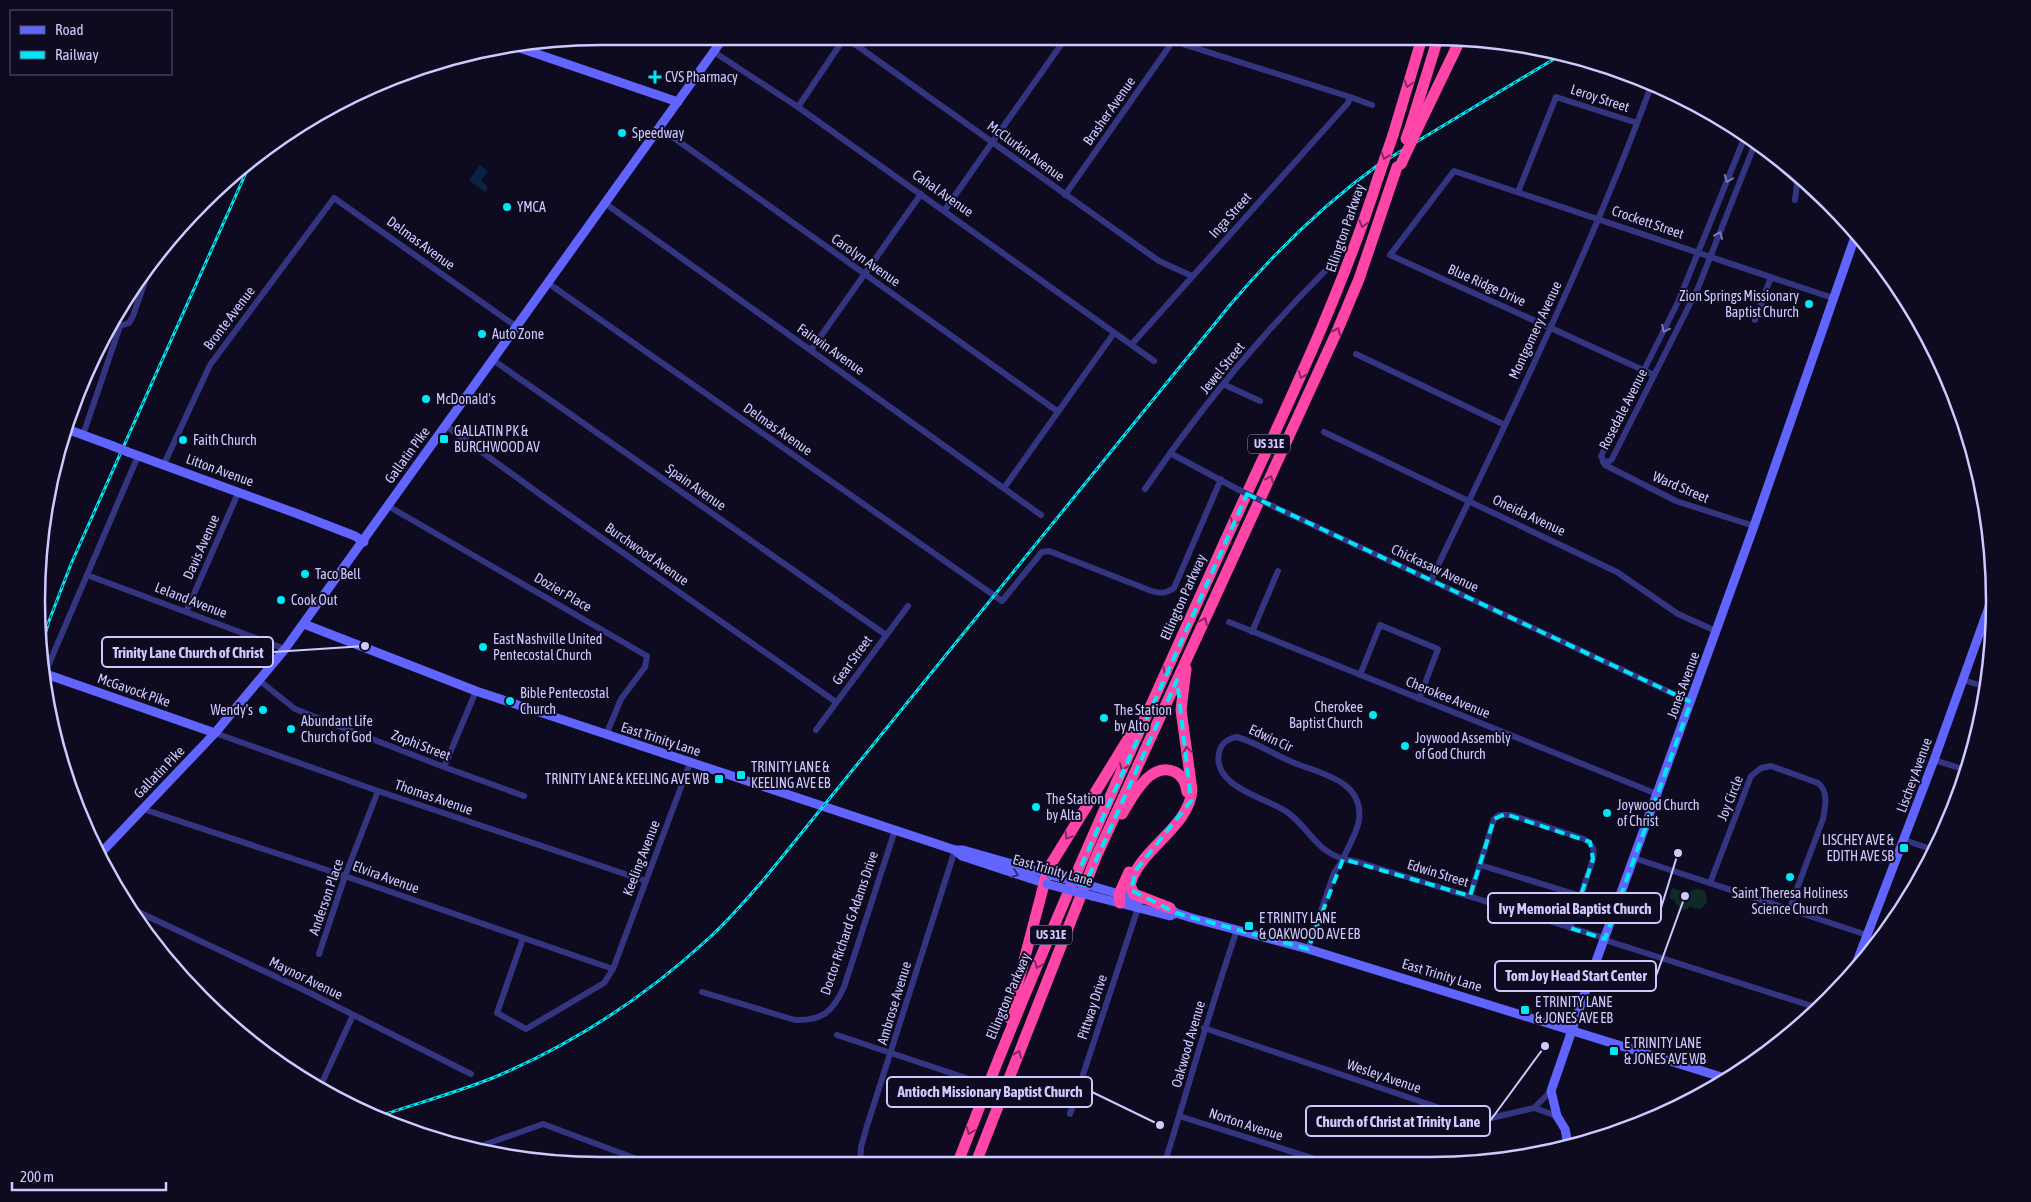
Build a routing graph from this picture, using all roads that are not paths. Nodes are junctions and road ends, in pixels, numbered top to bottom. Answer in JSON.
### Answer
{"nodes":[{"id":1,"x":719,"y":45,"type":"edge"},
{"id":2,"x":840,"y":45,"type":"edge"},
{"id":3,"x":856,"y":45,"type":"edge"},
{"id":4,"x":1062,"y":45,"type":"edge"},
{"id":5,"x":1167,"y":45,"type":"edge"},
{"id":6,"x":1185,"y":45,"type":"edge"},
{"id":7,"x":1420,"y":45,"type":"edge"},
{"id":8,"x":1436,"y":45,"type":"edge"},
{"id":9,"x":1457,"y":46,"type":"edge"},
{"id":10,"x":526,"y":50,"type":"edge"},
{"id":11,"x":714,"y":52,"type":"junction"},
{"id":12,"x":1650,"y":90,"type":"edge"},
{"id":13,"x":1349,"y":100,"type":"junction"},
{"id":14,"x":678,"y":102,"type":"junction"},
{"id":15,"x":1372,"y":105,"type":"dead end"},
{"id":16,"x":798,"y":108,"type":"junction"},
{"id":17,"x":1637,"y":123,"type":"junction"},
{"id":18,"x":660,"y":128,"type":"junction"},
{"id":19,"x":992,"y":142,"type":"junction"},
{"id":20,"x":1743,"y":142,"type":"edge"},
{"id":21,"x":1754,"y":150,"type":"edge"},
{"id":22,"x":1399,"y":165,"type":"junction"},
{"id":23,"x":1797,"y":183,"type":"edge"},
{"id":24,"x":1518,"y":192,"type":"junction"},
{"id":25,"x":921,"y":194,"type":"junction"},
{"id":26,"x":1065,"y":195,"type":"junction"},
{"id":27,"x":334,"y":198,"type":"joint"},
{"id":28,"x":1795,"y":200,"type":"dead end"},
{"id":29,"x":606,"y":204,"type":"junction"},
{"id":30,"x":944,"y":210,"type":"junction"},
{"id":31,"x":1599,"y":219,"type":"junction"},
{"id":32,"x":1854,"y":241,"type":"edge"},
{"id":33,"x":1698,"y":253,"type":"junction"},
{"id":34,"x":1390,"y":255,"type":"joint"},
{"id":35,"x":1709,"y":257,"type":"junction"},
{"id":36,"x":1327,"y":268,"type":"dead end"},
{"id":37,"x":866,"y":275,"type":"junction"},
{"id":38,"x":1192,"y":276,"type":"junction"},
{"id":39,"x":1771,"y":277,"type":"junction"},
{"id":40,"x":548,"y":283,"type":"junction"},
{"id":41,"x":143,"y":286,"type":"edge"},
{"id":42,"x":1833,"y":298,"type":"junction"},
{"id":43,"x":1755,"y":320,"type":"dead end"},
{"id":44,"x":120,"y":326,"type":"joint"},
{"id":45,"x":517,"y":327,"type":"junction"},
{"id":46,"x":1551,"y":327,"type":"junction"},
{"id":47,"x":1114,"y":333,"type":"junction"},
{"id":48,"x":1132,"y":344,"type":"junction"},
{"id":49,"x":811,"y":350,"type":"junction"},
{"id":50,"x":1356,"y":354,"type":"dead end"},
{"id":51,"x":493,"y":360,"type":"junction"},
{"id":52,"x":1154,"y":361,"type":"dead end"},
{"id":53,"x":1645,"y":371,"type":"junction"},
{"id":54,"x":1654,"y":375,"type":"junction"},
{"id":55,"x":1225,"y":385,"type":"junction"},
{"id":56,"x":1260,"y":401,"type":"dead end"},
{"id":57,"x":1057,"y":411,"type":"junction"},
{"id":58,"x":1505,"y":425,"type":"junction"},
{"id":59,"x":446,"y":426,"type":"junction"},
{"id":60,"x":72,"y":431,"type":"edge"},
{"id":61,"x":1324,"y":432,"type":"dead end"},
{"id":62,"x":83,"y":435,"type":"junction"},
{"id":63,"x":1170,"y":453,"type":"junction"},
{"id":64,"x":138,"y":456,"type":"junction"},
{"id":65,"x":1603,"y":462,"type":"junction"},
{"id":66,"x":164,"y":464,"type":"junction"},
{"id":67,"x":1222,"y":479,"type":"junction"},
{"id":68,"x":1004,"y":488,"type":"junction"},
{"id":69,"x":1145,"y":489,"type":"dead end"},
{"id":70,"x":239,"y":491,"type":"junction"},
{"id":71,"x":1469,"y":500,"type":"junction"},
{"id":72,"x":388,"y":506,"type":"junction"},
{"id":73,"x":1041,"y":515,"type":"dead end"},
{"id":74,"x":1754,"y":526,"type":"junction"},
{"id":75,"x":364,"y":542,"type":"junction"},
{"id":76,"x":1278,"y":571,"type":"dead end"},
{"id":77,"x":87,"y":575,"type":"junction"},
{"id":78,"x":1431,"y":580,"type":"junction"},
{"id":79,"x":908,"y":606,"type":"dead end"},
{"id":80,"x":186,"y":612,"type":"junction"},
{"id":81,"x":1986,"y":618,"type":"edge"},
{"id":82,"x":1229,"y":622,"type":"dead end"},
{"id":83,"x":304,"y":624,"type":"junction"},
{"id":84,"x":1716,"y":631,"type":"junction"},
{"id":85,"x":1252,"y":632,"type":"junction"},
{"id":86,"x":886,"y":635,"type":"junction"},
{"id":87,"x":285,"y":649,"type":"junction"},
{"id":88,"x":1189,"y":653,"type":"junction"},
{"id":89,"x":49,"y":662,"type":"edge"},
{"id":90,"x":50,"y":675,"type":"edge"},
{"id":91,"x":1360,"y":675,"type":"junction"},
{"id":92,"x":1963,"y":680,"type":"junction"},
{"id":93,"x":260,"y":681,"type":"junction"},
{"id":94,"x":1979,"y":685,"type":"edge"},
{"id":95,"x":476,"y":691,"type":"junction"},
{"id":96,"x":1419,"y":698,"type":"junction"},
{"id":97,"x":836,"y":702,"type":"junction"},
{"id":98,"x":1691,"y":702,"type":"junction"},
{"id":99,"x":1150,"y":706,"type":"junction"},
{"id":100,"x":816,"y":730,"type":"dead end"},
{"id":101,"x":215,"y":733,"type":"junction"},
{"id":102,"x":606,"y":735,"type":"junction"},
{"id":103,"x":1934,"y":760,"type":"junction"},
{"id":104,"x":690,"y":763,"type":"junction"},
{"id":105,"x":444,"y":767,"type":"junction"},
{"id":106,"x":1960,"y":768,"type":"edge"},
{"id":107,"x":378,"y":791,"type":"junction"},
{"id":108,"x":1657,"y":794,"type":"junction"},
{"id":109,"x":524,"y":796,"type":"dead end"},
{"id":110,"x":143,"y":809,"type":"junction"},
{"id":111,"x":895,"y":830,"type":"junction"},
{"id":112,"x":1904,"y":840,"type":"junction"},
{"id":113,"x":1928,"y":848,"type":"edge"},
{"id":114,"x":104,"y":850,"type":"edge"},
{"id":115,"x":955,"y":850,"type":"junction"},
{"id":116,"x":1096,"y":856,"type":"junction"},
{"id":117,"x":1634,"y":858,"type":"junction"},
{"id":118,"x":1343,"y":859,"type":"junction"},
{"id":119,"x":1480,"y":865,"type":"junction"},
{"id":120,"x":345,"y":876,"type":"junction"},
{"id":121,"x":1047,"y":879,"type":"junction"},
{"id":122,"x":646,"y":881,"type":"junction"},
{"id":123,"x":1710,"y":884,"type":"junction"},
{"id":124,"x":1124,"y":894,"type":"junction"},
{"id":125,"x":1470,"y":896,"type":"junction"},
{"id":126,"x":1581,"y":896,"type":"junction"},
{"id":127,"x":1138,"y":908,"type":"junction"},
{"id":128,"x":1173,"y":910,"type":"junction"},
{"id":129,"x":1789,"y":910,"type":"junction"},
{"id":130,"x":141,"y":913,"type":"edge"},
{"id":131,"x":1570,"y":928,"type":"junction"},
{"id":132,"x":1237,"y":930,"type":"junction"},
{"id":133,"x":1867,"y":935,"type":"junction"},
{"id":134,"x":523,"y":938,"type":"junction"},
{"id":135,"x":1604,"y":939,"type":"junction"},
{"id":136,"x":1308,"y":948,"type":"junction"},
{"id":137,"x":1860,"y":952,"type":"edge"},
{"id":138,"x":318,"y":954,"type":"dead end"},
{"id":139,"x":614,"y":966,"type":"junction"},
{"id":140,"x":702,"y":992,"type":"dead end"},
{"id":141,"x":1811,"y":1006,"type":"edge"},
{"id":142,"x":353,"y":1015,"type":"junction"},
{"id":143,"x":1204,"y":1028,"type":"junction"},
{"id":144,"x":1572,"y":1029,"type":"junction"},
{"id":145,"x":837,"y":1035,"type":"dead end"},
{"id":146,"x":891,"y":1052,"type":"junction"},
{"id":147,"x":995,"y":1065,"type":"junction"},
{"id":148,"x":471,"y":1074,"type":"dead end"},
{"id":149,"x":1716,"y":1075,"type":"junction"},
{"id":150,"x":1719,"y":1076,"type":"edge"},
{"id":151,"x":966,"y":1078,"type":"dead end"},
{"id":152,"x":1715,"y":1078,"type":"edge"},
{"id":153,"x":322,"y":1082,"type":"edge"},
{"id":154,"x":1552,"y":1090,"type":"junction"},
{"id":155,"x":1534,"y":1108,"type":"junction"},
{"id":156,"x":1070,"y":1114,"type":"dead end"},
{"id":157,"x":1180,"y":1116,"type":"junction"},
{"id":158,"x":1556,"y":1116,"type":"junction"},
{"id":159,"x":1568,"y":1139,"type":"edge"},
{"id":160,"x":486,"y":1144,"type":"edge"},
{"id":161,"x":633,"y":1157,"type":"edge"},
{"id":162,"x":861,"y":1157,"type":"edge"},
{"id":163,"x":960,"y":1157,"type":"edge"},
{"id":164,"x":978,"y":1157,"type":"edge"},
{"id":165,"x":1166,"y":1157,"type":"edge"},
{"id":166,"x":1312,"y":1157,"type":"edge"}],
"edges":[{"from":1,"to":11,"type":"main road","name":"Gallatin Pike"},
{"from":2,"to":16,"type":"street"},
{"from":3,"to":19,"type":"street","name":"McClurkin Avenue"},
{"from":4,"to":19,"type":"street"},
{"from":5,"to":26,"type":"street","name":"Brasher Avenue"},
{"from":6,"to":13,"type":"street"},
{"from":7,"to":99,"type":"highway","name":"Ellington Parkway","number":"US 31E","one_way":true,"bridge":true},
{"from":8,"to":22,"type":"highway","bridge":true},
{"from":9,"to":22,"type":"highway","bridge":true},
{"from":10,"to":14,"type":"main road"},
{"from":11,"to":14,"type":"main road","name":"Gallatin Pike"},
{"from":11,"to":16,"type":"street","name":"Cahal Avenue"},
{"from":12,"to":17,"type":"street","name":"Montgomery Avenue"},
{"from":13,"to":15,"type":"street"},
{"from":13,"to":38,"type":"street","name":"Inga Street"},
{"from":14,"to":18,"type":"main road","name":"Gallatin Pike"},
{"from":16,"to":25,"type":"street","name":"Cahal Avenue"},
{"from":17,"to":24,"type":"street","name":"Leroy Street"},
{"from":17,"to":31,"type":"street","name":"Montgomery Avenue"},
{"from":18,"to":29,"type":"main road","name":"Gallatin Pike"},
{"from":18,"to":37,"type":"street","name":"Carolyn Avenue"},
{"from":19,"to":26,"type":"street","name":"McClurkin Avenue"},
{"from":19,"to":30,"type":"street"},
{"from":20,"to":33,"type":"street","name":"Rosedale Avenue","one_way":true},
{"from":35,"to":21,"type":"street","name":"Rosedale Avenue","one_way":true},
{"from":88,"to":22,"type":"highway","name":"Ellington Parkway","number":"US 31E","one_way":true},
{"from":23,"to":28,"type":"street"},
{"from":24,"to":31,"type":"street","name":"Crockett Street"},
{"from":24,"to":34,"type":"street","name":"Crockett Street"},
{"from":25,"to":30,"type":"street","name":"Cahal Avenue"},
{"from":25,"to":37,"type":"street"},
{"from":26,"to":38,"type":"street","name":"McClurkin Avenue"},
{"from":27,"to":45,"type":"street","name":"Delmas Avenue"},
{"from":27,"to":66,"type":"street","name":"Bronte Avenue"},
{"from":29,"to":40,"type":"main road","name":"Gallatin Pike"},
{"from":29,"to":49,"type":"street","name":"Fairwin Avenue"},
{"from":30,"to":47,"type":"street","name":"Cahal Avenue"},
{"from":31,"to":33,"type":"street","name":"Crockett Street"},
{"from":31,"to":46,"type":"street","name":"Montgomery Avenue"},
{"from":32,"to":42,"type":"main road","name":"Jones Avenue"},
{"from":33,"to":35,"type":"street","name":"Crockett Street"},
{"from":33,"to":53,"type":"street","name":"Rosedale Avenue","one_way":true},
{"from":34,"to":46,"type":"street","name":"Blue Ridge Drive"},
{"from":35,"to":39,"type":"street","name":"Crockett Street"},
{"from":35,"to":54,"type":"street","name":"Rosedale Avenue"},
{"from":36,"to":55,"type":"street","name":"Jewel Street"},
{"from":37,"to":49,"type":"street"},
{"from":37,"to":57,"type":"street","name":"Carolyn Avenue"},
{"from":38,"to":48,"type":"street","name":"Inga Street"},
{"from":39,"to":42,"type":"street","name":"Crockett Street"},
{"from":39,"to":43,"type":"street"},
{"from":40,"to":45,"type":"main road","name":"Gallatin Pike"},
{"from":40,"to":67,"type":"street","name":"Delmas Avenue"},
{"from":41,"to":44,"type":"street"},
{"from":42,"to":74,"type":"main road","name":"Jones Avenue"},
{"from":44,"to":62,"type":"street"},
{"from":45,"to":51,"type":"main road","name":"Gallatin Pike"},
{"from":46,"to":53,"type":"street","name":"Blue Ridge Drive"},
{"from":46,"to":58,"type":"street","name":"Montgomery Avenue"},
{"from":47,"to":48,"type":"street","name":"Cahal Avenue"},
{"from":47,"to":57,"type":"street"},
{"from":48,"to":52,"type":"street","name":"Cahal Avenue"},
{"from":49,"to":68,"type":"street","name":"Fairwin Avenue"},
{"from":50,"to":58,"type":"street"},
{"from":51,"to":59,"type":"main road","name":"Gallatin Pike"},
{"from":51,"to":86,"type":"street","name":"Spain Avenue"},
{"from":53,"to":54,"type":"street","name":"Blue Ridge Drive"},
{"from":53,"to":65,"type":"street","name":"Rosedale Avenue"},
{"from":54,"to":65,"type":"street","name":"Rosedale Avenue"},
{"from":55,"to":56,"type":"street"},
{"from":55,"to":63,"type":"street","name":"Jewel Street"},
{"from":57,"to":68,"type":"street"},
{"from":58,"to":71,"type":"street","name":"Montgomery Avenue"},
{"from":59,"to":72,"type":"main road","name":"Gallatin Pike"},
{"from":59,"to":97,"type":"street","name":"Burchwood Avenue"},
{"from":60,"to":62,"type":"main road","name":"Litton Avenue"},
{"from":61,"to":71,"type":"street","name":"Oneida Avenue"},
{"from":62,"to":64,"type":"main road","name":"Litton Avenue","bridge":true},
{"from":63,"to":67,"type":"street","name":"Chickasaw Avenue"},
{"from":63,"to":69,"type":"street","name":"Jewel Street"},
{"from":64,"to":66,"type":"main road","name":"Litton Avenue"},
{"from":64,"to":77,"type":"street"},
{"from":65,"to":74,"type":"street","name":"Ward Street"},
{"from":66,"to":70,"type":"main road","name":"Litton Avenue"},
{"from":67,"to":78,"type":"street","name":"Chickasaw Avenue","bridge":true},
{"from":68,"to":73,"type":"street","name":"Fairwin Avenue"},
{"from":70,"to":75,"type":"main road","name":"Litton Avenue"},
{"from":70,"to":80,"type":"street","name":"Davis Avenue"},
{"from":71,"to":78,"type":"street","name":"Montgomery Avenue"},
{"from":71,"to":84,"type":"street","name":"Oneida Avenue"},
{"from":72,"to":75,"type":"main road","name":"Gallatin Pike"},
{"from":72,"to":102,"type":"street","name":"Dozier Place"},
{"from":74,"to":84,"type":"main road","name":"Jones Avenue"},
{"from":75,"to":83,"type":"main road","name":"Gallatin Pike"},
{"from":76,"to":85,"type":"street"},
{"from":77,"to":80,"type":"street","name":"Leland Avenue"},
{"from":77,"to":89,"type":"street"},
{"from":78,"to":98,"type":"street","name":"Chickasaw Avenue"},
{"from":79,"to":86,"type":"street","name":"Gear Street"},
{"from":80,"to":87,"type":"street","name":"Leland Avenue"},
{"from":81,"to":92,"type":"main road","name":"Lischey Avenue"},
{"from":82,"to":85,"type":"street","name":"Cherokee Avenue"},
{"from":83,"to":87,"type":"main road","name":"Gallatin Pike"},
{"from":83,"to":95,"type":"main road","name":"East Trinity Lane"},
{"from":84,"to":98,"type":"main road","name":"Jones Avenue"},
{"from":85,"to":91,"type":"street","name":"Cherokee Avenue"},
{"from":86,"to":97,"type":"street","name":"Gear Street"},
{"from":87,"to":93,"type":"main road","name":"Gallatin Pike"},
{"from":88,"to":116,"type":"highway","name":"Ellington Parkway","number":"US 31E"},
{"from":124,"to":88,"type":"highway","one_way":true},
{"from":90,"to":101,"type":"main road","name":"McGavock Pike"},
{"from":91,"to":96,"type":"street","name":"Cherokee Avenue"},
{"from":91,"to":96,"type":"street"},
{"from":92,"to":94,"type":"street"},
{"from":92,"to":103,"type":"main road","name":"Lischey Avenue"},
{"from":93,"to":101,"type":"main road","name":"Gallatin Pike"},
{"from":93,"to":105,"type":"street","name":"Zophi Street"},
{"from":95,"to":102,"type":"main road","name":"East Trinity Lane"},
{"from":95,"to":105,"type":"street"},
{"from":96,"to":108,"type":"street","name":"Cherokee Avenue"},
{"from":97,"to":100,"type":"street","name":"Gear Street"},
{"from":98,"to":108,"type":"main road","name":"Jones Avenue"},
{"from":99,"to":121,"type":"highway","one_way":true},
{"from":99,"to":147,"type":"highway","name":"Ellington Parkway","number":"US 31E","one_way":true},
{"from":101,"to":107,"type":"street","name":"Thomas Avenue"},
{"from":101,"to":110,"type":"main road","name":"Gallatin Pike"},
{"from":102,"to":104,"type":"main road","name":"East Trinity Lane"},
{"from":103,"to":106,"type":"street"},
{"from":103,"to":112,"type":"main road","name":"Lischey Avenue"},
{"from":104,"to":111,"type":"main road","name":"East Trinity Lane"},
{"from":104,"to":122,"type":"street","name":"Keeling Avenue"},
{"from":105,"to":109,"type":"street","name":"Zophi Street"},
{"from":107,"to":120,"type":"street","name":"Anderson Place"},
{"from":107,"to":122,"type":"street","name":"Thomas Avenue"},
{"from":108,"to":117,"type":"main road","name":"Jones Avenue"},
{"from":110,"to":114,"type":"main road","name":"Gallatin Pike"},
{"from":110,"to":120,"type":"street","name":"Elvira Avenue"},
{"from":111,"to":115,"type":"main road","name":"East Trinity Lane"},
{"from":111,"to":140,"type":"street","name":"Doctor Richard G Adams Drive"},
{"from":112,"to":113,"type":"street"},
{"from":112,"to":133,"type":"main road","name":"Lischey Avenue"},
{"from":115,"to":121,"type":"main road","name":"East Trinity Lane"},
{"from":115,"to":146,"type":"street","name":"Ambrose Avenue"},
{"from":116,"to":124,"type":"highway"},
{"from":164,"to":116,"type":"highway","name":"Ellington Parkway","number":"US 31E","one_way":true},
{"from":117,"to":123,"type":"street"},
{"from":117,"to":135,"type":"main road","name":"Jones Avenue"},
{"from":118,"to":118,"type":"street","name":"Edwin Cir"},
{"from":118,"to":125,"type":"street","name":"Edwin Street"},
{"from":118,"to":136,"type":"street"},
{"from":119,"to":125,"type":"street"},
{"from":119,"to":126,"type":"street"},
{"from":119,"to":126,"type":"street"},
{"from":120,"to":134,"type":"street","name":"Elvira Avenue"},
{"from":120,"to":138,"type":"street","name":"Anderson Place"},
{"from":121,"to":124,"type":"main road","name":"East Trinity Lane","bridge":true},
{"from":121,"to":147,"type":"highway"},
{"from":122,"to":139,"type":"street","name":"Keeling Avenue"},
{"from":123,"to":129,"type":"street"},
{"from":123,"to":129,"type":"street","name":"Joy Circle"},
{"from":124,"to":127,"type":"main road","name":"East Trinity Lane"},
{"from":124,"to":128,"type":"highway"},
{"from":125,"to":131,"type":"street","name":"Edwin Street"},
{"from":126,"to":131,"type":"street"},
{"from":127,"to":128,"type":"main road","name":"East Trinity Lane"},
{"from":127,"to":156,"type":"street","name":"Pittway Drive"},
{"from":128,"to":132,"type":"main road","name":"East Trinity Lane"},
{"from":129,"to":133,"type":"street"},
{"from":130,"to":142,"type":"street","name":"Maynor Avenue"},
{"from":131,"to":135,"type":"street","name":"Edwin Street"},
{"from":132,"to":136,"type":"main road","name":"East Trinity Lane"},
{"from":132,"to":143,"type":"street","name":"Oakwood Avenue"},
{"from":133,"to":137,"type":"main road","name":"Lischey Avenue"},
{"from":134,"to":139,"type":"street","name":"Elvira Avenue"},
{"from":134,"to":139,"type":"street"},
{"from":135,"to":141,"type":"street","name":"Edwin Street"},
{"from":135,"to":144,"type":"main road","name":"Jones Avenue"},
{"from":136,"to":144,"type":"main road","name":"East Trinity Lane"},
{"from":142,"to":148,"type":"street","name":"Maynor Avenue"},
{"from":142,"to":153,"type":"street"},
{"from":143,"to":155,"type":"street","name":"Wesley Avenue"},
{"from":143,"to":157,"type":"street","name":"Oakwood Avenue"},
{"from":144,"to":149,"type":"main road","name":"East Trinity Lane"},
{"from":144,"to":154,"type":"main road","name":"Jones Avenue"},
{"from":145,"to":146,"type":"street"},
{"from":146,"to":151,"type":"street"},
{"from":146,"to":162,"type":"street","name":"Ambrose Avenue"},
{"from":147,"to":163,"type":"highway","name":"Ellington Parkway","number":"US 31E","one_way":true},
{"from":149,"to":150,"type":"main road","name":"East Trinity Lane"},
{"from":149,"to":152,"type":"street"},
{"from":154,"to":155,"type":"street"},
{"from":154,"to":158,"type":"main road","name":"Jones Avenue"},
{"from":155,"to":158,"type":"street"},
{"from":157,"to":165,"type":"street","name":"Oakwood Avenue"},
{"from":157,"to":166,"type":"street","name":"Norton Avenue"},
{"from":158,"to":159,"type":"main road","name":"Jones Avenue"},
{"from":160,"to":161,"type":"street"}]}
